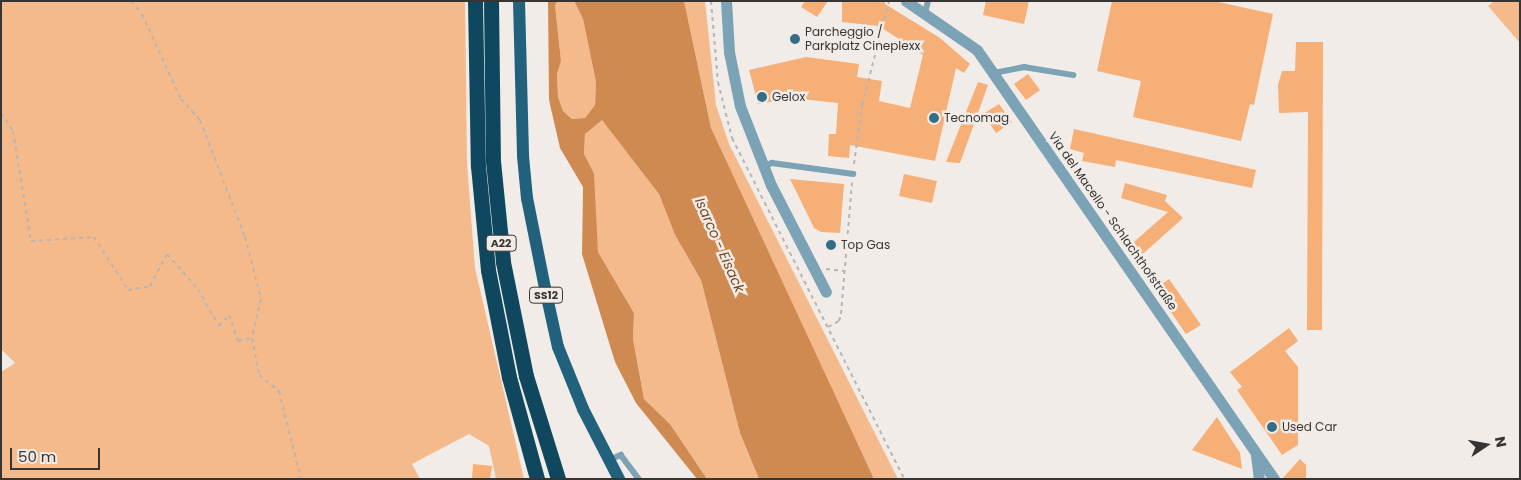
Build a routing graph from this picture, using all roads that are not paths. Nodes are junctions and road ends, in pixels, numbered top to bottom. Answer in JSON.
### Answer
{"nodes":[{"id":1,"x":475,"y":1,"type":"edge"},
{"id":2,"x":491,"y":1,"type":"edge"},
{"id":3,"x":519,"y":1,"type":"edge"},
{"id":4,"x":726,"y":1,"type":"edge"},
{"id":5,"x":906,"y":1,"type":"edge"},
{"id":6,"x":928,"y":1,"type":"edge"},
{"id":7,"x":925,"y":14,"type":"junction"},
{"id":8,"x":994,"y":73,"type":"junction"},
{"id":9,"x":1073,"y":75,"type":"dead end"},
{"id":10,"x":763,"y":167,"type":"junction"},
{"id":11,"x":853,"y":174,"type":"dead end"},
{"id":12,"x":826,"y":292,"type":"dead end"},
{"id":13,"x":1255,"y":451,"type":"junction"},
{"id":14,"x":609,"y":460,"type":"junction"},
{"id":15,"x":537,"y":479,"type":"edge"},
{"id":16,"x":558,"y":479,"type":"edge"},
{"id":17,"x":619,"y":479,"type":"edge"},
{"id":18,"x":639,"y":479,"type":"edge"},
{"id":19,"x":1259,"y":479,"type":"edge"},
{"id":20,"x":1274,"y":479,"type":"edge"}],
"edges":[{"from":1,"to":15,"type":"highway","number":"A22"},
{"from":2,"to":16,"type":"highway","number":"A22"},
{"from":3,"to":14,"type":"main road","number":"SS12"},
{"from":4,"to":10,"type":"street"},
{"from":5,"to":7,"type":"street","name":"Via del Macello - Schlachthofstraße"},
{"from":6,"to":7,"type":"lane"},
{"from":7,"to":8,"type":"street","name":"Via del Macello - Schlachthofstraße"},
{"from":8,"to":9,"type":"lane"},
{"from":8,"to":13,"type":"street","name":"Via del Macello - Schlachthofstraße"},
{"from":10,"to":11,"type":"lane"},
{"from":10,"to":12,"type":"street"},
{"from":13,"to":19,"type":"street"},
{"from":13,"to":20,"type":"street","name":"Via del Macello - Schlachthofstraße"},
{"from":14,"to":17,"type":"main road","number":"SS12"},
{"from":14,"to":18,"type":"lane"}]}
